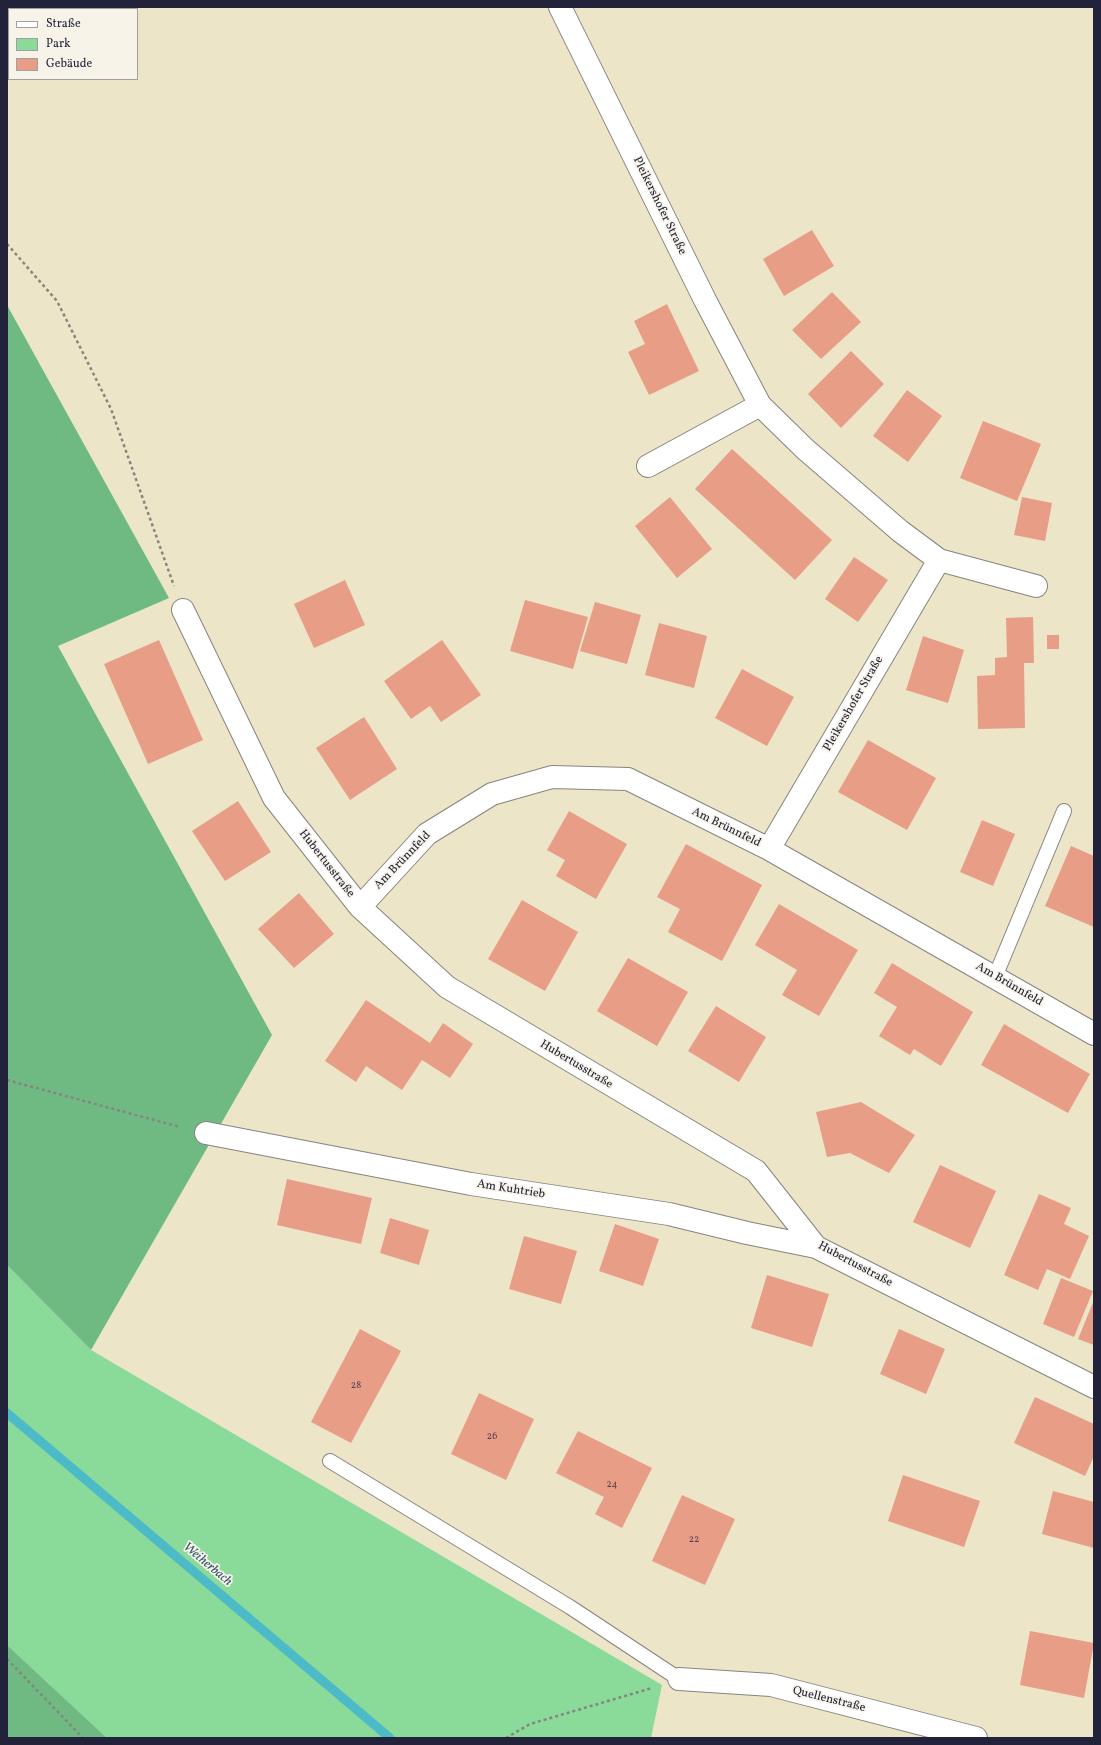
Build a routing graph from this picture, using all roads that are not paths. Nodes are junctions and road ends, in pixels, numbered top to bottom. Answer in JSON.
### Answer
{"nodes":[{"id":1,"x":560,"y":7,"type":"edge"},
{"id":2,"x":760,"y":405,"type":"junction"},
{"id":3,"x":648,"y":466,"type":"dead end"},
{"id":4,"x":939,"y":560,"type":"junction"},
{"id":5,"x":1036,"y":586,"type":"dead end"},
{"id":6,"x":183,"y":610,"type":"road end"},
{"id":7,"x":1064,"y":811,"type":"dead end"},
{"id":8,"x":769,"y":849,"type":"junction"},
{"id":9,"x":360,"y":906,"type":"junction"},
{"id":10,"x":996,"y":977,"type":"junction"},
{"id":11,"x":1094,"y":1034,"type":"edge"},
{"id":12,"x":206,"y":1133,"type":"road end"},
{"id":13,"x":816,"y":1247,"type":"junction"},
{"id":14,"x":1094,"y":1387,"type":"edge"},
{"id":15,"x":330,"y":1460,"type":"dead end"},
{"id":16,"x":679,"y":1679,"type":"joint"},
{"id":17,"x":976,"y":1738,"type":"edge"}],
"edges":[{"from":1,"to":2,"type":"street","name":"Pleikershofer Straße"},
{"from":2,"to":3,"type":"street"},
{"from":2,"to":4,"type":"street","name":"Pleikershofer Straße"},
{"from":4,"to":5,"type":"street","name":"Pleikershofer Straße"},
{"from":4,"to":8,"type":"street","name":"Pleikershofer Straße"},
{"from":6,"to":9,"type":"street","name":"Hubertusstraße"},
{"from":7,"to":10,"type":"lane"},
{"from":8,"to":9,"type":"street","name":"Am Brünnfeld"},
{"from":8,"to":10,"type":"street","name":"Am Brünnfeld"},
{"from":9,"to":13,"type":"street","name":"Hubertusstraße"},
{"from":10,"to":11,"type":"street","name":"Am Brünnfeld"},
{"from":12,"to":13,"type":"street","name":"Am Kuhtrieb"},
{"from":13,"to":14,"type":"street","name":"Hubertusstraße"},
{"from":15,"to":16,"type":"lane"},
{"from":16,"to":17,"type":"street","name":"Quellenstraße"}]}
